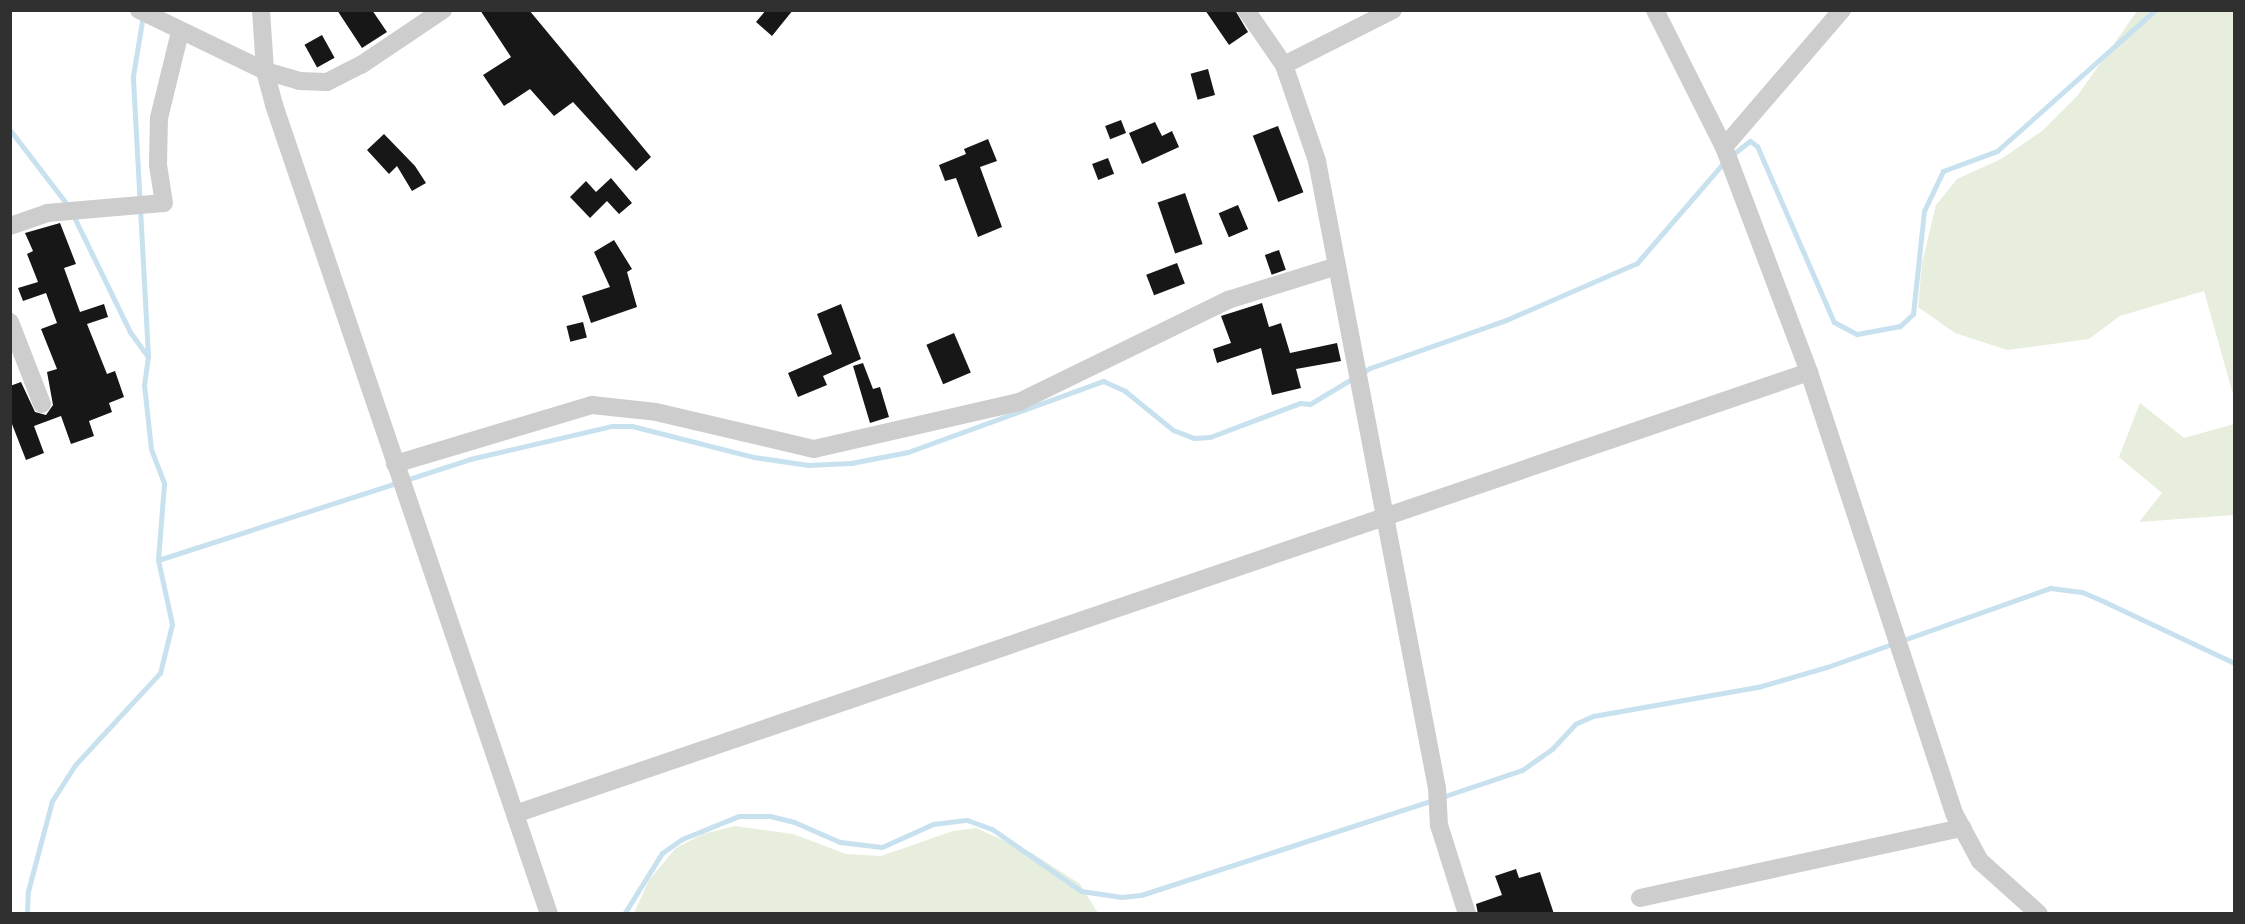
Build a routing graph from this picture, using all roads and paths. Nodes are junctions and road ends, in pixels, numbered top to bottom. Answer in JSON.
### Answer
{"nodes":[{"id":1,"x":139,"y":10,"type":"edge"},
{"id":2,"x":261,"y":10,"type":"edge"},
{"id":3,"x":443,"y":10,"type":"edge"},
{"id":4,"x":1246,"y":10,"type":"edge"},
{"id":5,"x":1393,"y":10,"type":"edge"},
{"id":6,"x":1655,"y":10,"type":"edge"},
{"id":7,"x":1842,"y":10,"type":"edge"},
{"id":8,"x":180,"y":32,"type":"junction"},
{"id":9,"x":1284,"y":65,"type":"junction"},
{"id":10,"x":265,"y":71,"type":"junction"},
{"id":11,"x":1724,"y":147,"type":"junction"},
{"id":12,"x":10,"y":226,"type":"edge"},
{"id":13,"x":1337,"y":266,"type":"junction"},
{"id":14,"x":10,"y":322,"type":"edge"},
{"id":15,"x":16,"y":356,"type":"edge"},
{"id":16,"x":1809,"y":372,"type":"junction"},
{"id":17,"x":42,"y":404,"type":"dead end"},
{"id":18,"x":395,"y":464,"type":"junction"},
{"id":19,"x":1384,"y":515,"type":"junction"},
{"id":20,"x":515,"y":814,"type":"junction"},
{"id":21,"x":1962,"y":828,"type":"junction"},
{"id":22,"x":1640,"y":897,"type":"dead end"},
{"id":23,"x":549,"y":914,"type":"edge"},
{"id":24,"x":1467,"y":914,"type":"edge"},
{"id":25,"x":2040,"y":914,"type":"edge"}],
"edges":[{"from":1,"to":8,"type":"street"},
{"from":2,"to":10,"type":"street"},
{"from":3,"to":10,"type":"street"},
{"from":4,"to":9,"type":"street"},
{"from":5,"to":9,"type":"street"},
{"from":6,"to":11,"type":"street"},
{"from":7,"to":11,"type":"street"},
{"from":8,"to":10,"type":"street"},
{"from":8,"to":12,"type":"street"},
{"from":9,"to":13,"type":"street"},
{"from":10,"to":18,"type":"street"},
{"from":11,"to":16,"type":"street"},
{"from":13,"to":18,"type":"street"},
{"from":13,"to":19,"type":"street"},
{"from":14,"to":15,"type":"street"},
{"from":15,"to":17,"type":"street"},
{"from":16,"to":19,"type":"street"},
{"from":16,"to":21,"type":"street"},
{"from":18,"to":20,"type":"street"},
{"from":19,"to":20,"type":"street"},
{"from":19,"to":24,"type":"street"},
{"from":20,"to":23,"type":"street"},
{"from":21,"to":22,"type":"street"},
{"from":21,"to":25,"type":"street"}]}
